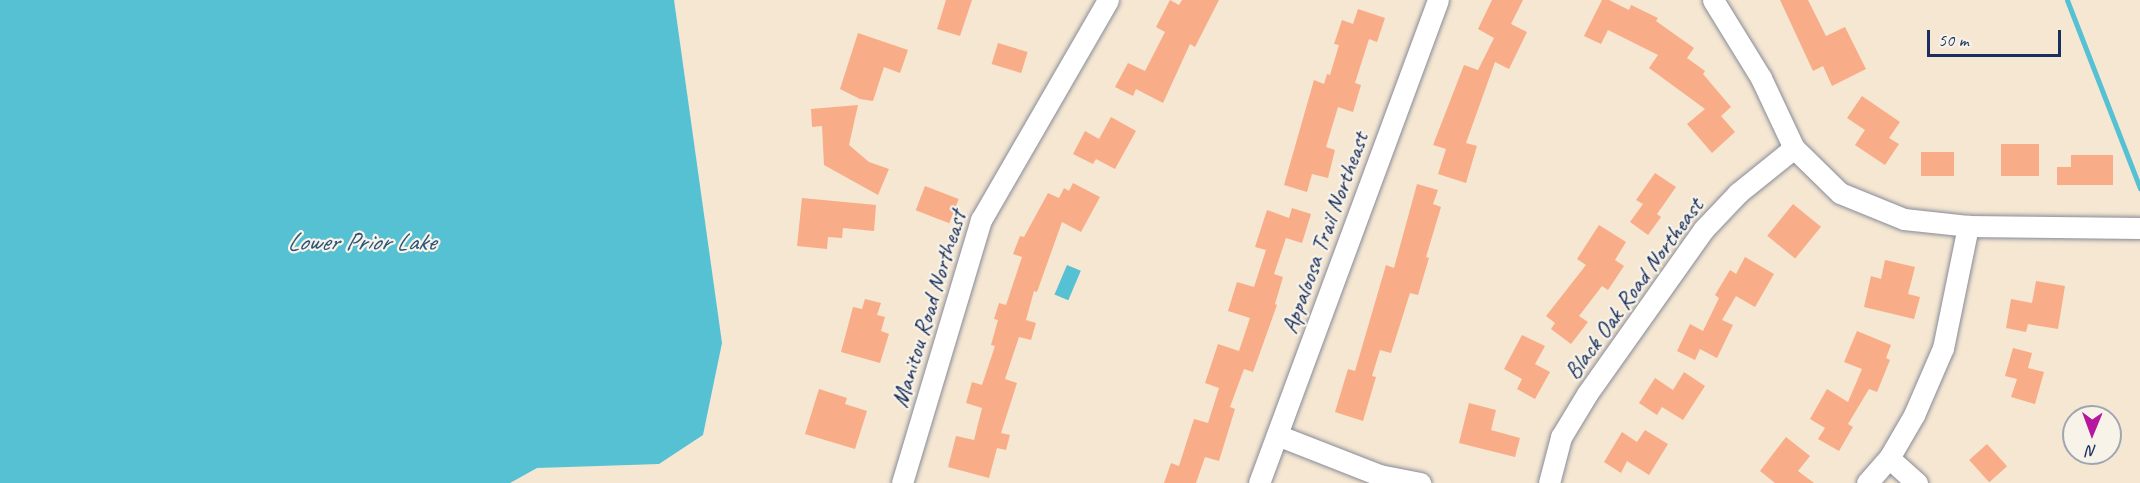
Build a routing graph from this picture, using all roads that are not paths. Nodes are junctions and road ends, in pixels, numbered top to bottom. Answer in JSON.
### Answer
{"nodes":[{"id":1,"x":1108,"y":0,"type":"edge"},
{"id":2,"x":1438,"y":0,"type":"edge"},
{"id":3,"x":1713,"y":0,"type":"edge"},
{"id":4,"x":1794,"y":148,"type":"junction"},
{"id":5,"x":1968,"y":225,"type":"junction"},
{"id":6,"x":2140,"y":228,"type":"edge"},
{"id":7,"x":1277,"y":435,"type":"junction"},
{"id":8,"x":1889,"y":458,"type":"junction"},
{"id":9,"x":902,"y":483,"type":"edge"},
{"id":10,"x":1258,"y":483,"type":"edge"},
{"id":11,"x":1420,"y":483,"type":"edge"},
{"id":12,"x":1549,"y":483,"type":"edge"},
{"id":13,"x":1867,"y":483,"type":"edge"},
{"id":14,"x":1917,"y":483,"type":"edge"}],
"edges":[{"from":1,"to":9,"type":"street","name":"Manitou Road Northeast"},
{"from":2,"to":7,"type":"street","name":"Appaloosa Trail Northeast"},
{"from":3,"to":4,"type":"street"},
{"from":4,"to":5,"type":"street"},
{"from":4,"to":12,"type":"street","name":"Black Oak Road Northeast"},
{"from":5,"to":6,"type":"street"},
{"from":5,"to":8,"type":"street"},
{"from":7,"to":10,"type":"street","name":"Appaloosa Trail Northeast"},
{"from":7,"to":11,"type":"street"},
{"from":8,"to":13,"type":"street"},
{"from":8,"to":14,"type":"street"}]}
